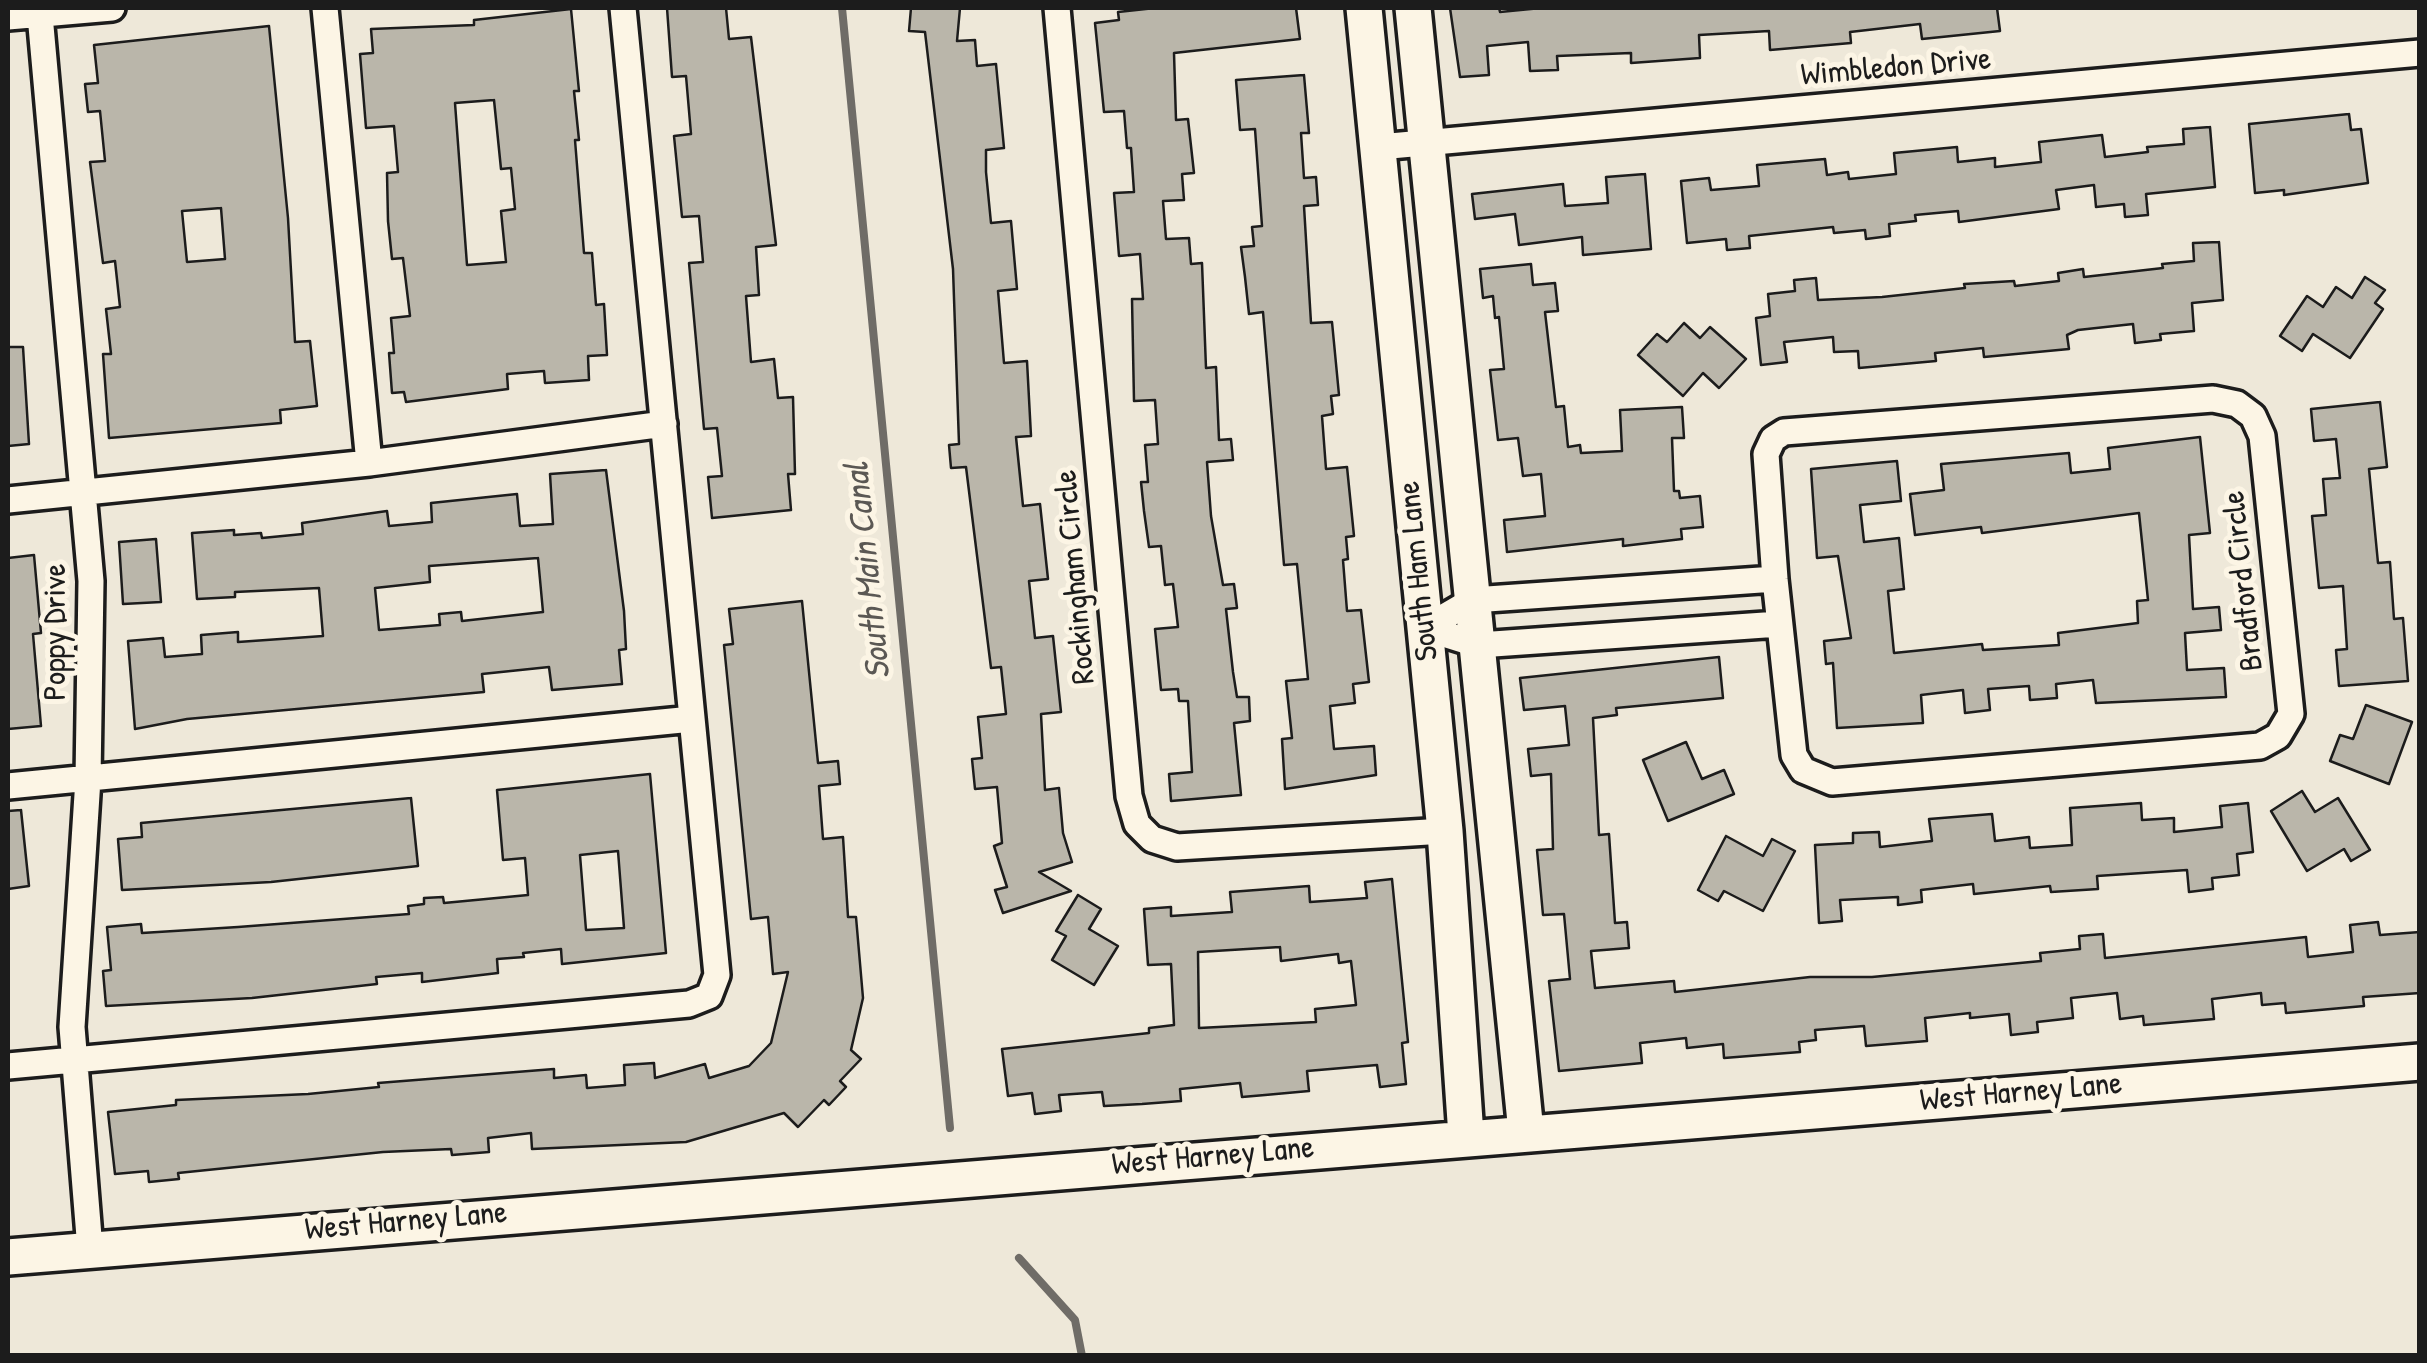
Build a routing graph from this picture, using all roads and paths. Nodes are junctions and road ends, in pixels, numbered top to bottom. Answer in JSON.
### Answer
{"nodes":[{"id":1,"x":112,"y":8,"type":"edge"},
{"id":2,"x":325,"y":8,"type":"edge"},
{"id":3,"x":623,"y":8,"type":"edge"},
{"id":4,"x":1057,"y":8,"type":"edge"},
{"id":5,"x":1364,"y":8,"type":"edge"},
{"id":6,"x":1413,"y":8,"type":"edge"},
{"id":7,"x":40,"y":15,"type":"junction"},
{"id":8,"x":8,"y":17,"type":"edge"},
{"id":9,"x":2420,"y":53,"type":"edge"},
{"id":10,"x":1429,"y":142,"type":"junction"},
{"id":11,"x":1379,"y":147,"type":"junction"},
{"id":12,"x":664,"y":424,"type":"junction"},
{"id":13,"x":368,"y":463,"type":"junction"},
{"id":14,"x":84,"y":492,"type":"junction"},
{"id":15,"x":8,"y":500,"type":"edge"},
{"id":16,"x":1774,"y":579,"type":"junction"},
{"id":17,"x":1473,"y":600,"type":"junction"},
{"id":18,"x":1779,"y":624,"type":"junction"},
{"id":19,"x":1424,"y":628,"type":"junction"},
{"id":20,"x":1479,"y":645,"type":"junction"},
{"id":21,"x":692,"y":719,"type":"junction"},
{"id":22,"x":88,"y":779,"type":"junction"},
{"id":23,"x":8,"y":786,"type":"edge"},
{"id":24,"x":1445,"y":831,"type":"junction"},
{"id":25,"x":74,"y":1060,"type":"junction"},
{"id":26,"x":2420,"y":1062,"type":"edge"},
{"id":27,"x":8,"y":1066,"type":"edge"},
{"id":28,"x":1526,"y":1132,"type":"junction"},
{"id":29,"x":1466,"y":1136,"type":"junction"},
{"id":30,"x":90,"y":1250,"type":"junction"},
{"id":31,"x":8,"y":1257,"type":"edge"}],
"edges":[{"from":1,"to":7,"type":"street"},
{"from":2,"to":13,"type":"street"},
{"from":3,"to":12,"type":"street"},
{"from":4,"to":24,"type":"street","name":"Rockingham Circle"},
{"from":5,"to":11,"type":"main road","name":"South Ham Lane"},
{"from":6,"to":10,"type":"main road","name":"South Ham Lane"},
{"from":7,"to":8,"type":"street"},
{"from":7,"to":14,"type":"street","name":"Poppy Drive"},
{"from":9,"to":10,"type":"street","name":"Wimbledon Drive"},
{"from":10,"to":11,"type":"street","name":"Wimbledon Drive"},
{"from":10,"to":17,"type":"main road","name":"South Ham Lane"},
{"from":11,"to":19,"type":"main road","name":"South Ham Lane"},
{"from":12,"to":13,"type":"street"},
{"from":12,"to":21,"type":"street"},
{"from":13,"to":14,"type":"street"},
{"from":14,"to":15,"type":"street"},
{"from":14,"to":22,"type":"street","name":"Poppy Drive"},
{"from":16,"to":17,"type":"street"},
{"from":16,"to":18,"type":"street","name":"Bradford Circle"},
{"from":16,"to":18,"type":"street","name":"Bradford Circle"},
{"from":17,"to":19,"type":"street"},
{"from":17,"to":20,"type":"main road","name":"South Ham Lane"},
{"from":18,"to":20,"type":"street"},
{"from":19,"to":20,"type":"street"},
{"from":19,"to":24,"type":"main road","name":"South Ham Lane"},
{"from":20,"to":28,"type":"main road","name":"South Ham Lane"},
{"from":21,"to":22,"type":"street"},
{"from":21,"to":25,"type":"street"},
{"from":22,"to":23,"type":"street"},
{"from":22,"to":25,"type":"street","name":"Poppy Drive"},
{"from":24,"to":29,"type":"main road","name":"South Ham Lane"},
{"from":25,"to":27,"type":"street"},
{"from":25,"to":30,"type":"street","name":"Poppy Drive"},
{"from":26,"to":28,"type":"main road","name":"West Harney Lane"},
{"from":28,"to":29,"type":"main road","name":"West Harney Lane"},
{"from":29,"to":30,"type":"main road","name":"West Harney Lane"},
{"from":30,"to":31,"type":"main road","name":"West Harney Lane"}]}
